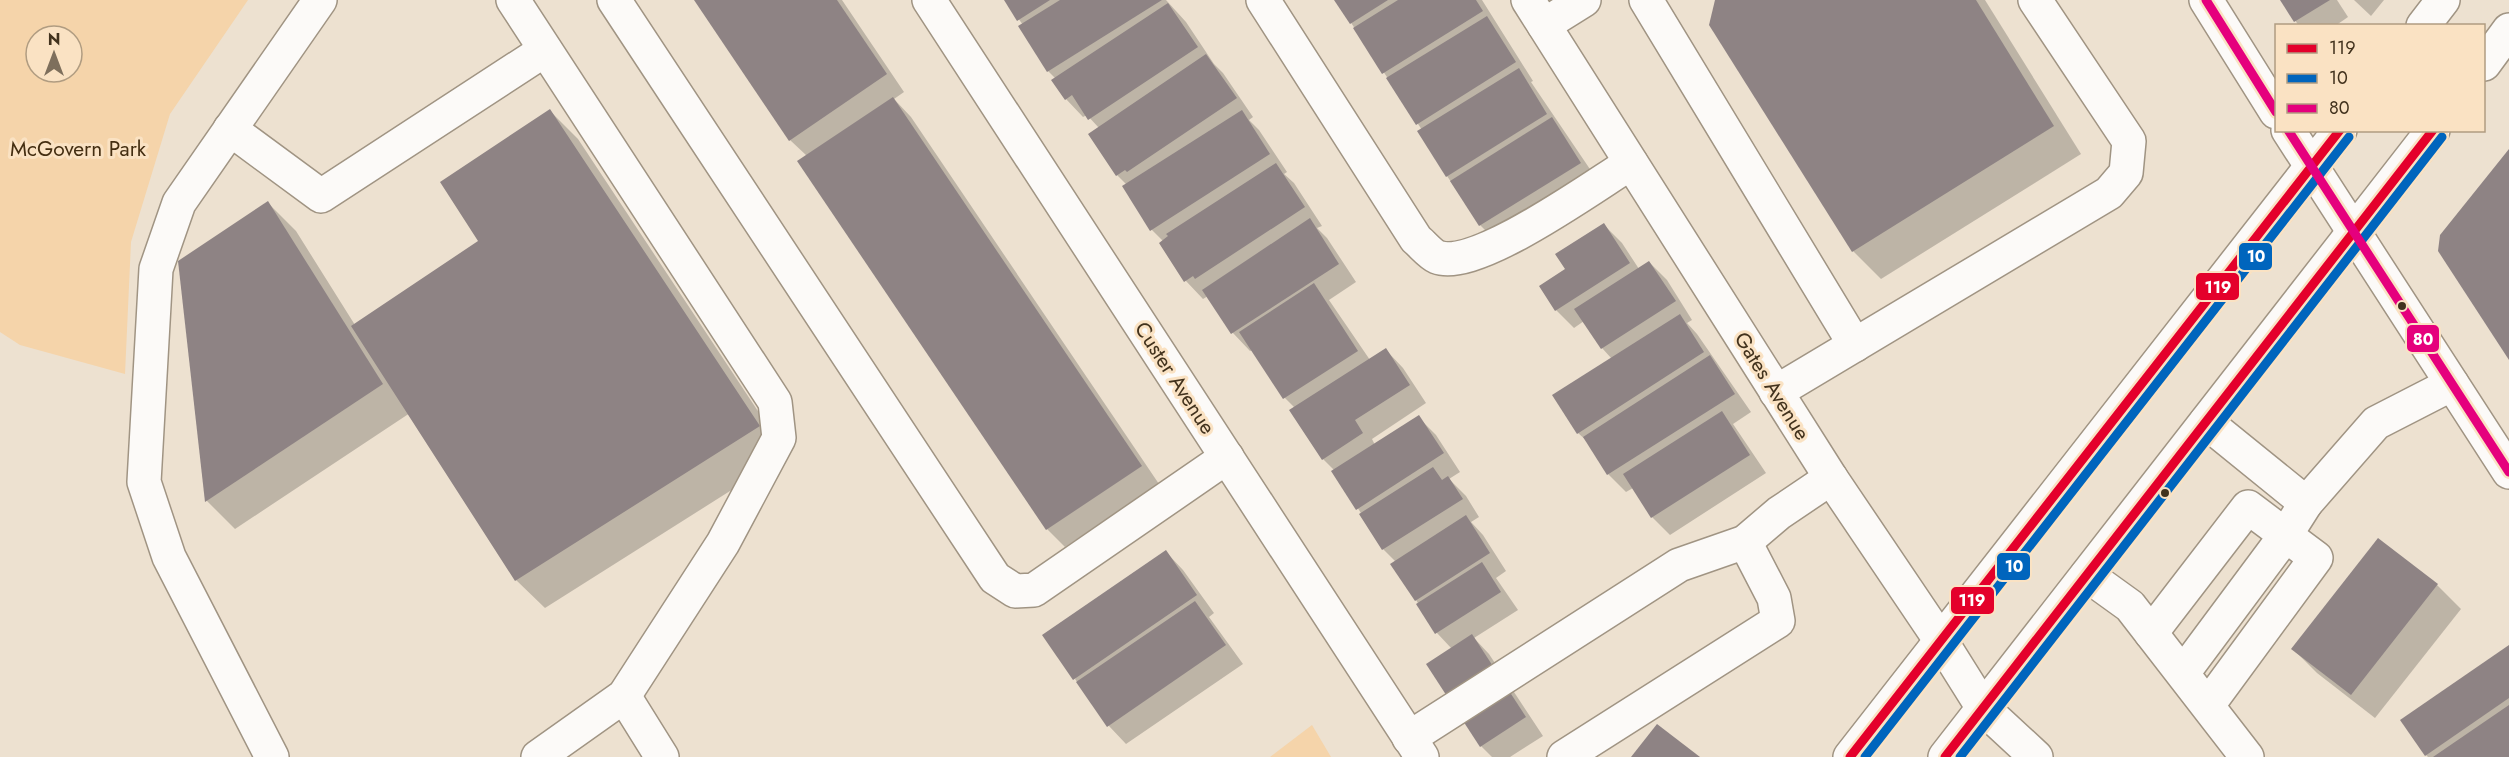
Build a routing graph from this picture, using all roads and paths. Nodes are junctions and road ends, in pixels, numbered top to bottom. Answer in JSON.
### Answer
{"nodes":[{"id":1,"x":320,"y":0,"type":"edge"},
{"id":2,"x":513,"y":0,"type":"edge"},
{"id":3,"x":614,"y":0,"type":"edge"},
{"id":4,"x":929,"y":0,"type":"edge"},
{"id":5,"x":1263,"y":0,"type":"edge"},
{"id":6,"x":1584,"y":0,"type":"edge"},
{"id":7,"x":1646,"y":0,"type":"edge"},
{"id":8,"x":2035,"y":0,"type":"edge"},
{"id":9,"x":2206,"y":0,"type":"edge"},
{"id":10,"x":2443,"y":0,"type":"edge"},
{"id":11,"x":1536,"y":13,"type":"edge"},
{"id":12,"x":2425,"y":24,"type":"edge"},
{"id":13,"x":2509,"y":30,"type":"edge"},
{"id":14,"x":545,"y":50,"type":"junction"},
{"id":15,"x":2485,"y":63,"type":"edge"},
{"id":16,"x":2275,"y":109,"type":"edge"},
{"id":17,"x":230,"y":129,"type":"junction"},
{"id":18,"x":2290,"y":132,"type":"edge"},
{"id":19,"x":2338,"y":132,"type":"edge"},
{"id":20,"x":2431,"y":132,"type":"edge"},
{"id":21,"x":1631,"y":163,"type":"junction"},
{"id":22,"x":2311,"y":166,"type":"junction"},
{"id":23,"x":2354,"y":232,"type":"junction"},
{"id":24,"x":1855,"y":345,"type":"junction"},
{"id":25,"x":2452,"y":384,"type":"junction"},
{"id":26,"x":1776,"y":392,"type":"junction"},
{"id":27,"x":2206,"y":422,"type":"junction"},
{"id":28,"x":1227,"y":457,"type":"junction"},
{"id":29,"x":2509,"y":472,"type":"edge"},
{"id":30,"x":1831,"y":478,"type":"junction"},
{"id":31,"x":2306,"y":503,"type":"junction"},
{"id":32,"x":2285,"y":536,"type":"junction"},
{"id":33,"x":1745,"y":542,"type":"junction"},
{"id":34,"x":2086,"y":575,"type":"junction"},
{"id":35,"x":2151,"y":633,"type":"junction"},
{"id":36,"x":1941,"y":641,"type":"junction"},
{"id":37,"x":2182,"y":673,"type":"junction"},
{"id":38,"x":624,"y":696,"type":"junction"},
{"id":39,"x":2208,"y":705,"type":"junction"},
{"id":40,"x":1983,"y":708,"type":"junction"},
{"id":41,"x":1415,"y":747,"type":"edge"},
{"id":42,"x":272,"y":757,"type":"edge"},
{"id":43,"x":538,"y":757,"type":"edge"},
{"id":44,"x":662,"y":757,"type":"edge"},
{"id":45,"x":1564,"y":757,"type":"edge"},
{"id":46,"x":1850,"y":757,"type":"edge"},
{"id":47,"x":1945,"y":757,"type":"edge"},
{"id":48,"x":2036,"y":757,"type":"edge"},
{"id":49,"x":2247,"y":757,"type":"edge"}],
"edges":[{"from":1,"to":17,"type":"street"},
{"from":2,"to":14,"type":"street"},
{"from":3,"to":28,"type":"street"},
{"from":4,"to":28,"type":"street","name":"Custer Avenue"},
{"from":5,"to":21,"type":"street"},
{"from":6,"to":11,"type":"street"},
{"from":7,"to":24,"type":"street"},
{"from":8,"to":24,"type":"street"},
{"from":9,"to":16,"type":"street"},
{"from":10,"to":12,"type":"street"},
{"from":11,"to":21,"type":"street","name":"Gates Avenue"},
{"from":13,"to":15,"type":"street"},
{"from":14,"to":17,"type":"street"},
{"from":14,"to":38,"type":"street"},
{"from":17,"to":42,"type":"street"},
{"from":18,"to":22,"type":"street"},
{"from":19,"to":22,"type":"street"},
{"from":20,"to":23,"type":"street"},
{"from":21,"to":26,"type":"street","name":"Gates Avenue"},
{"from":22,"to":23,"type":"street"},
{"from":22,"to":36,"type":"street"},
{"from":23,"to":25,"type":"street"},
{"from":23,"to":27,"type":"street"},
{"from":24,"to":26,"type":"street"},
{"from":25,"to":29,"type":"street"},
{"from":25,"to":31,"type":"street"},
{"from":26,"to":30,"type":"street","name":"Gates Avenue"},
{"from":27,"to":31,"type":"street"},
{"from":27,"to":34,"type":"street"},
{"from":28,"to":41,"type":"street","name":"Custer Avenue"},
{"from":30,"to":33,"type":"street"},
{"from":30,"to":36,"type":"street","name":"Gates Avenue"},
{"from":31,"to":32,"type":"street"},
{"from":32,"to":35,"type":"street"},
{"from":32,"to":37,"type":"street"},
{"from":32,"to":39,"type":"street"},
{"from":33,"to":41,"type":"street"},
{"from":33,"to":45,"type":"street"},
{"from":34,"to":35,"type":"street"},
{"from":34,"to":40,"type":"street"},
{"from":35,"to":37,"type":"street"},
{"from":36,"to":40,"type":"street","name":"Gates Avenue"},
{"from":36,"to":46,"type":"street"},
{"from":37,"to":39,"type":"street"},
{"from":38,"to":43,"type":"street"},
{"from":38,"to":44,"type":"street"},
{"from":39,"to":49,"type":"street"},
{"from":40,"to":47,"type":"street"},
{"from":40,"to":48,"type":"street","name":"Gates Avenue"}]}
